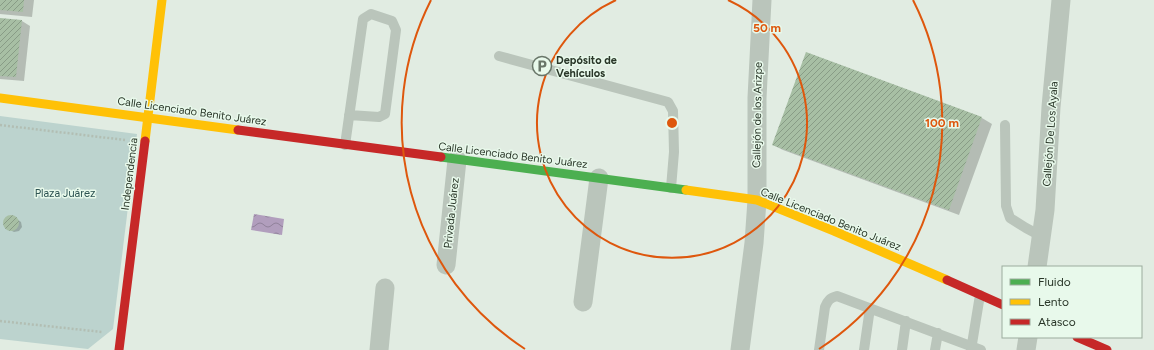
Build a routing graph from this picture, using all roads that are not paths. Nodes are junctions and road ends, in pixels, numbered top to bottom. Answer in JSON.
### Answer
{"nodes":[{"id":1,"x":162,"y":0,"type":"edge"},
{"id":2,"x":762,"y":0,"type":"edge"},
{"id":3,"x":1061,"y":0,"type":"edge"},
{"id":4,"x":499,"y":56,"type":"dead end"},
{"id":5,"x":0,"y":98,"type":"edge"},
{"id":6,"x":349,"y":115,"type":"junction"},
{"id":7,"x":148,"y":117,"type":"junction"},
{"id":8,"x":1005,"y":125,"type":"dead end"},
{"id":9,"x":345,"y":145,"type":"junction"},
{"id":10,"x":457,"y":160,"type":"junction"},
{"id":11,"x":599,"y":178,"type":"junction"},
{"id":12,"x":671,"y":188,"type":"junction"},
{"id":13,"x":757,"y":200,"type":"junction"},
{"id":14,"x":1041,"y":236,"type":"junction"},
{"id":15,"x":446,"y":265,"type":"dead end"},
{"id":16,"x":1037,"y":266,"type":"edge"},
{"id":17,"x":385,"y":288,"type":"dead end"},
{"id":18,"x":980,"y":295,"type":"junction"},
{"id":19,"x":583,"y":302,"type":"dead end"},
{"id":20,"x":1002,"y":305,"type":"edge"},
{"id":21,"x":870,"y":308,"type":"junction"},
{"id":22,"x":906,"y":321,"type":"junction"},
{"id":23,"x":938,"y":333,"type":"junction"},
{"id":24,"x":1028,"y":338,"type":"edge"},
{"id":25,"x":1079,"y":338,"type":"edge"},
{"id":26,"x":975,"y":349,"type":"edge"},
{"id":27,"x":119,"y":350,"type":"edge"},
{"id":28,"x":379,"y":350,"type":"edge"},
{"id":29,"x":740,"y":350,"type":"edge"},
{"id":30,"x":819,"y":350,"type":"edge"},
{"id":31,"x":864,"y":350,"type":"edge"},
{"id":32,"x":902,"y":350,"type":"edge"},
{"id":33,"x":935,"y":350,"type":"edge"},
{"id":34,"x":1026,"y":350,"type":"edge"},
{"id":35,"x":1107,"y":350,"type":"edge"}],
"edges":[{"from":1,"to":7,"type":"street","name":"Independencia"},
{"from":2,"to":13,"type":"street","name":"Callejón de los Arizpe"},
{"from":3,"to":14,"type":"street","name":"Callejón De Los Ayala"},
{"from":4,"to":12,"type":"lane"},
{"from":5,"to":7,"type":"street","name":"Calle Licenciado Benito Juárez"},
{"from":6,"to":6,"type":"lane"},
{"from":6,"to":9,"type":"lane"},
{"from":7,"to":9,"type":"street","name":"Calle Licenciado Benito Juárez"},
{"from":7,"to":27,"type":"street","name":"Independencia"},
{"from":8,"to":14,"type":"lane"},
{"from":9,"to":10,"type":"street","name":"Calle Licenciado Benito Juárez"},
{"from":10,"to":11,"type":"street","name":"Calle Licenciado Benito Juárez"},
{"from":10,"to":15,"type":"street","name":"Privada Juárez"},
{"from":11,"to":12,"type":"street","name":"Calle Licenciado Benito Juárez"},
{"from":11,"to":19,"type":"street"},
{"from":12,"to":13,"type":"street","name":"Calle Licenciado Benito Juárez"},
{"from":13,"to":18,"type":"street","name":"Calle Licenciado Benito Juárez"},
{"from":13,"to":29,"type":"street","name":"Callejón de los Arizpe"},
{"from":14,"to":16,"type":"street","name":"Callejón De Los Ayala"},
{"from":17,"to":28,"type":"street"},
{"from":18,"to":20,"type":"street","name":"Calle Licenciado Benito Juárez"},
{"from":18,"to":26,"type":"lane"},
{"from":21,"to":22,"type":"lane"},
{"from":21,"to":30,"type":"lane"},
{"from":21,"to":31,"type":"lane"},
{"from":22,"to":23,"type":"lane"},
{"from":22,"to":32,"type":"lane"},
{"from":23,"to":26,"type":"lane"},
{"from":23,"to":33,"type":"lane"},
{"from":24,"to":34,"type":"street"},
{"from":25,"to":35,"type":"street"}]}
